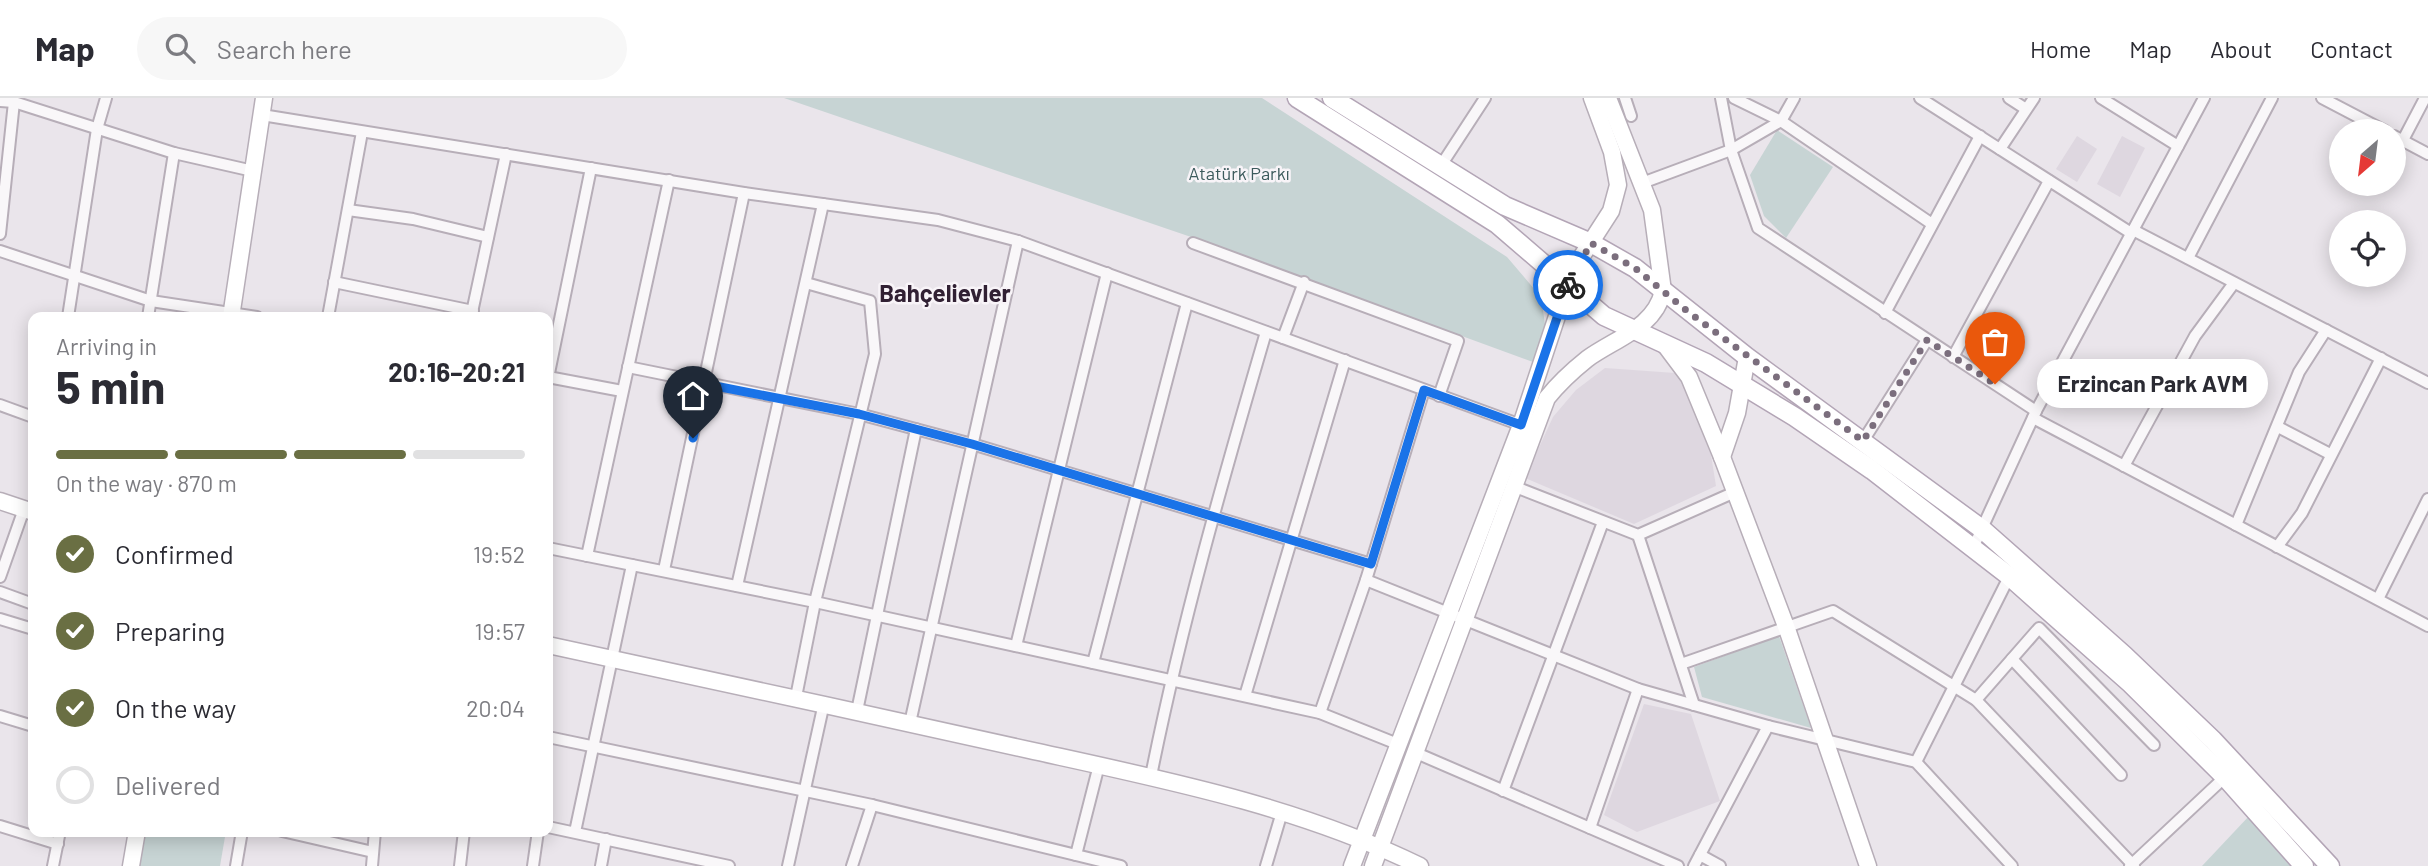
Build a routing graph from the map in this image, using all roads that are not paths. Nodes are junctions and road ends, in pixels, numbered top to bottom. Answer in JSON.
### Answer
{"nodes":[{"id":1,"x":106,"y":98,"type":"edge"},
{"id":2,"x":264,"y":98,"type":"edge"},
{"id":3,"x":1297,"y":98,"type":"edge"},
{"id":4,"x":1332,"y":98,"type":"edge"},
{"id":5,"x":1485,"y":98,"type":"edge"},
{"id":6,"x":1592,"y":98,"type":"edge"},
{"id":7,"x":1608,"y":98,"type":"edge"},
{"id":8,"x":1625,"y":98,"type":"edge"},
{"id":9,"x":1721,"y":98,"type":"edge"},
{"id":10,"x":1734,"y":98,"type":"edge"},
{"id":11,"x":1794,"y":98,"type":"edge"},
{"id":12,"x":1920,"y":98,"type":"edge"},
{"id":13,"x":2009,"y":98,"type":"edge"},
{"id":14,"x":2034,"y":98,"type":"edge"},
{"id":15,"x":2101,"y":98,"type":"edge"},
{"id":16,"x":2204,"y":98,"type":"edge"},
{"id":17,"x":2272,"y":98,"type":"edge"},
{"id":18,"x":2322,"y":98,"type":"edge"},
{"id":19,"x":2425,"y":98,"type":"edge"},
{"id":20,"x":0,"y":101,"type":"edge"},
{"id":21,"x":14,"y":102,"type":"junction"},
{"id":22,"x":2026,"y":109,"type":"junction"},
{"id":23,"x":262,"y":115,"type":"junction"},
{"id":24,"x":1631,"y":116,"type":"dead end"},
{"id":25,"x":2362,"y":119,"type":"edge"},
{"id":26,"x":1780,"y":121,"type":"junction"},
{"id":27,"x":2406,"y":126,"type":"edge"},
{"id":28,"x":97,"y":129,"type":"junction"},
{"id":29,"x":362,"y":132,"type":"junction"},
{"id":30,"x":1980,"y":136,"type":"junction"},
{"id":31,"x":2406,"y":142,"type":"edge"},
{"id":32,"x":2178,"y":146,"type":"junction"},
{"id":33,"x":2000,"y":149,"type":"junction"},
{"id":34,"x":1731,"y":150,"type":"junction"},
{"id":35,"x":174,"y":153,"type":"junction"},
{"id":36,"x":506,"y":154,"type":"junction"},
{"id":37,"x":2428,"y":154,"type":"edge"},
{"id":38,"x":1440,"y":167,"type":"junction"},
{"id":39,"x":591,"y":168,"type":"junction"},
{"id":40,"x":253,"y":171,"type":"junction"},
{"id":41,"x":669,"y":180,"type":"junction"},
{"id":42,"x":2049,"y":181,"type":"junction"},
{"id":43,"x":1642,"y":183,"type":"junction"},
{"id":44,"x":744,"y":193,"type":"junction"},
{"id":45,"x":822,"y":204,"type":"junction"},
{"id":46,"x":348,"y":210,"type":"junction"},
{"id":47,"x":1932,"y":224,"type":"junction"},
{"id":48,"x":2132,"y":232,"type":"junction"},
{"id":49,"x":0,"y":234,"type":"edge"},
{"id":50,"x":488,"y":237,"type":"junction"},
{"id":51,"x":1018,"y":240,"type":"junction"},
{"id":52,"x":1193,"y":243,"type":"dead end"},
{"id":53,"x":1591,"y":243,"type":"junction"},
{"id":54,"x":0,"y":251,"type":"edge"},
{"id":55,"x":2188,"y":258,"type":"junction"},
{"id":56,"x":1107,"y":273,"type":"junction"},
{"id":57,"x":73,"y":275,"type":"junction"},
{"id":58,"x":334,"y":282,"type":"junction"},
{"id":59,"x":1304,"y":282,"type":"junction"},
{"id":60,"x":806,"y":283,"type":"junction"},
{"id":61,"x":2234,"y":283,"type":"junction"},
{"id":62,"x":1567,"y":286,"type":"junction"},
{"id":63,"x":1663,"y":291,"type":"junction"},
{"id":64,"x":150,"y":301,"type":"junction"},
{"id":65,"x":1187,"y":303,"type":"junction"},
{"id":66,"x":69,"y":312,"type":"edge"},
{"id":67,"x":149,"y":312,"type":"edge"},
{"id":68,"x":219,"y":312,"type":"edge"},
{"id":69,"x":232,"y":312,"type":"edge"},
{"id":70,"x":329,"y":312,"type":"edge"},
{"id":71,"x":463,"y":312,"type":"edge"},
{"id":72,"x":472,"y":312,"type":"edge"},
{"id":73,"x":1885,"y":313,"type":"junction"},
{"id":74,"x":1634,"y":330,"type":"junction"},
{"id":75,"x":2326,"y":330,"type":"junction"},
{"id":76,"x":1266,"y":332,"type":"junction"},
{"id":77,"x":1283,"y":338,"type":"junction"},
{"id":78,"x":1927,"y":340,"type":"junction"},
{"id":79,"x":1665,"y":345,"type":"junction"},
{"id":80,"x":553,"y":353,"type":"edge"},
{"id":81,"x":1747,"y":357,"type":"junction"},
{"id":82,"x":1953,"y":357,"type":"junction"},
{"id":83,"x":2381,"y":359,"type":"junction"},
{"id":84,"x":1345,"y":360,"type":"junction"},
{"id":85,"x":628,"y":367,"type":"junction"},
{"id":86,"x":553,"y":378,"type":"edge"},
{"id":87,"x":2428,"y":383,"type":"edge"},
{"id":88,"x":705,"y":384,"type":"junction"},
{"id":89,"x":1743,"y":385,"type":"junction"},
{"id":90,"x":1424,"y":390,"type":"junction"},
{"id":91,"x":622,"y":391,"type":"junction"},
{"id":92,"x":1439,"y":396,"type":"junction"},
{"id":93,"x":779,"y":399,"type":"junction"},
{"id":94,"x":0,"y":405,"type":"edge"},
{"id":95,"x":859,"y":414,"type":"junction"},
{"id":96,"x":28,"y":415,"type":"edge"},
{"id":97,"x":2035,"y":415,"type":"junction"},
{"id":98,"x":1521,"y":425,"type":"junction"},
{"id":99,"x":2278,"y":427,"type":"junction"},
{"id":100,"x":916,"y":429,"type":"junction"},
{"id":101,"x":1863,"y":441,"type":"junction"},
{"id":102,"x":972,"y":444,"type":"junction"},
{"id":103,"x":2330,"y":454,"type":"junction"},
{"id":104,"x":1722,"y":457,"type":"junction"},
{"id":105,"x":2124,"y":466,"type":"junction"},
{"id":106,"x":1058,"y":470,"type":"junction"},
{"id":107,"x":1513,"y":486,"type":"junction"},
{"id":108,"x":1735,"y":492,"type":"junction"},
{"id":109,"x":1137,"y":495,"type":"junction"},
{"id":110,"x":2428,"y":499,"type":"edge"},
{"id":111,"x":0,"y":501,"type":"edge"},
{"id":112,"x":28,"y":511,"type":"edge"},
{"id":113,"x":28,"y":513,"type":"edge"},
{"id":114,"x":1212,"y":517,"type":"junction"},
{"id":115,"x":1603,"y":522,"type":"junction"},
{"id":116,"x":2236,"y":524,"type":"junction"},
{"id":117,"x":1982,"y":529,"type":"junction"},
{"id":118,"x":1638,"y":534,"type":"junction"},
{"id":119,"x":1291,"y":541,"type":"junction"},
{"id":120,"x":2277,"y":547,"type":"junction"},
{"id":121,"x":1973,"y":548,"type":"junction"},
{"id":122,"x":553,"y":549,"type":"edge"},
{"id":123,"x":587,"y":555,"type":"junction"},
{"id":124,"x":1371,"y":564,"type":"junction"},
{"id":125,"x":632,"y":565,"type":"junction"},
{"id":126,"x":2014,"y":569,"type":"junction"},
{"id":127,"x":664,"y":570,"type":"junction"},
{"id":128,"x":0,"y":577,"type":"edge"},
{"id":129,"x":1366,"y":580,"type":"junction"},
{"id":130,"x":737,"y":586,"type":"junction"},
{"id":131,"x":0,"y":593,"type":"edge"},
{"id":132,"x":2378,"y":599,"type":"junction"},
{"id":133,"x":28,"y":602,"type":"edge"},
{"id":134,"x":815,"y":602,"type":"junction"},
{"id":135,"x":876,"y":615,"type":"junction"},
{"id":136,"x":1455,"y":617,"type":"junction"},
{"id":137,"x":0,"y":619,"type":"edge"},
{"id":138,"x":2428,"y":626,"type":"edge"},
{"id":139,"x":28,"y":627,"type":"edge"},
{"id":140,"x":933,"y":628,"type":"junction"},
{"id":141,"x":1787,"y":629,"type":"junction"},
{"id":142,"x":553,"y":646,"type":"edge"},
{"id":143,"x":1016,"y":646,"type":"junction"},
{"id":144,"x":1553,"y":656,"type":"junction"},
{"id":145,"x":610,"y":658,"type":"junction"},
{"id":146,"x":2012,"y":659,"type":"junction"},
{"id":147,"x":1093,"y":663,"type":"junction"},
{"id":148,"x":1681,"y":664,"type":"junction"},
{"id":149,"x":1170,"y":680,"type":"junction"},
{"id":150,"x":1956,"y":687,"type":"junction"},
{"id":151,"x":1638,"y":689,"type":"junction"},
{"id":152,"x":1245,"y":696,"type":"junction"},
{"id":153,"x":796,"y":697,"type":"junction"},
{"id":154,"x":1976,"y":700,"type":"junction"},
{"id":155,"x":824,"y":703,"type":"junction"},
{"id":156,"x":1694,"y":705,"type":"junction"},
{"id":157,"x":858,"y":711,"type":"junction"},
{"id":158,"x":1320,"y":713,"type":"junction"},
{"id":159,"x":0,"y":716,"type":"edge"},
{"id":160,"x":910,"y":723,"type":"junction"},
{"id":161,"x":28,"y":724,"type":"edge"},
{"id":162,"x":1769,"y":726,"type":"junction"},
{"id":163,"x":553,"y":738,"type":"edge"},
{"id":164,"x":1827,"y":741,"type":"junction"},
{"id":165,"x":2154,"y":745,"type":"dead end"},
{"id":166,"x":592,"y":747,"type":"junction"},
{"id":167,"x":1407,"y":749,"type":"junction"},
{"id":168,"x":1916,"y":762,"type":"junction"},
{"id":169,"x":1099,"y":765,"type":"junction"},
{"id":170,"x":2121,"y":775,"type":"dead end"},
{"id":171,"x":1151,"y":776,"type":"junction"},
{"id":172,"x":2225,"y":777,"type":"junction"},
{"id":173,"x":1503,"y":791,"type":"junction"},
{"id":174,"x":805,"y":794,"type":"junction"},
{"id":175,"x":872,"y":806,"type":"junction"},
{"id":176,"x":1282,"y":813,"type":"junction"},
{"id":177,"x":0,"y":827,"type":"edge"},
{"id":178,"x":553,"y":828,"type":"edge"},
{"id":179,"x":1590,"y":828,"type":"junction"},
{"id":180,"x":575,"y":832,"type":"junction"},
{"id":181,"x":28,"y":835,"type":"edge"},
{"id":182,"x":34,"y":837,"type":"edge"},
{"id":183,"x":60,"y":837,"type":"edge"},
{"id":184,"x":137,"y":837,"type":"edge"},
{"id":185,"x":241,"y":837,"type":"edge"},
{"id":186,"x":308,"y":837,"type":"edge"},
{"id":187,"x":374,"y":837,"type":"edge"},
{"id":188,"x":463,"y":837,"type":"edge"},
{"id":189,"x":537,"y":837,"type":"edge"},
{"id":190,"x":606,"y":839,"type":"junction"},
{"id":191,"x":1362,"y":839,"type":"junction"},
{"id":192,"x":58,"y":844,"type":"junction"},
{"id":193,"x":1380,"y":846,"type":"junction"},
{"id":194,"x":373,"y":852,"type":"junction"},
{"id":195,"x":1072,"y":854,"type":"junction"},
{"id":196,"x":1700,"y":855,"type":"junction"},
{"id":197,"x":681,"y":861,"type":"edge"},
{"id":198,"x":2132,"y":865,"type":"edge"},
{"id":199,"x":54,"y":866,"type":"edge"},
{"id":200,"x":131,"y":866,"type":"edge"},
{"id":201,"x":236,"y":866,"type":"edge"},
{"id":202,"x":372,"y":866,"type":"edge"},
{"id":203,"x":460,"y":866,"type":"edge"},
{"id":204,"x":533,"y":866,"type":"edge"},
{"id":205,"x":601,"y":866,"type":"edge"},
{"id":206,"x":730,"y":866,"type":"edge"},
{"id":207,"x":788,"y":866,"type":"edge"},
{"id":208,"x":852,"y":866,"type":"edge"},
{"id":209,"x":1065,"y":866,"type":"edge"},
{"id":210,"x":1121,"y":866,"type":"edge"},
{"id":211,"x":1266,"y":866,"type":"edge"},
{"id":212,"x":1352,"y":866,"type":"edge"},
{"id":213,"x":1373,"y":866,"type":"edge"},
{"id":214,"x":1420,"y":866,"type":"edge"},
{"id":215,"x":1678,"y":866,"type":"edge"},
{"id":216,"x":1694,"y":866,"type":"edge"},
{"id":217,"x":1720,"y":866,"type":"edge"},
{"id":218,"x":1868,"y":866,"type":"edge"},
{"id":219,"x":2012,"y":866,"type":"edge"},
{"id":220,"x":2304,"y":866,"type":"edge"},
{"id":221,"x":2330,"y":866,"type":"edge"}],
"edges":[{"from":1,"to":28,"type":"street"},
{"from":2,"to":23,"type":"main road"},
{"from":3,"to":62,"type":"main road"},
{"from":4,"to":38,"type":"main road"},
{"from":5,"to":38,"type":"street"},
{"from":6,"to":53,"type":"main road"},
{"from":7,"to":43,"type":"main road"},
{"from":8,"to":24,"type":"street"},
{"from":9,"to":34,"type":"street"},
{"from":10,"to":26,"type":"street"},
{"from":11,"to":26,"type":"street"},
{"from":12,"to":30,"type":"street"},
{"from":13,"to":22,"type":"street"},
{"from":14,"to":22,"type":"street"},
{"from":15,"to":32,"type":"street"},
{"from":16,"to":32,"type":"street"},
{"from":17,"to":55,"type":"street"},
{"from":18,"to":25,"type":"street"},
{"from":19,"to":27,"type":"street"},
{"from":20,"to":21,"type":"street"},
{"from":21,"to":28,"type":"street"},
{"from":21,"to":49,"type":"street"},
{"from":22,"to":33,"type":"street"},
{"from":23,"to":29,"type":"street"},
{"from":23,"to":40,"type":"main road"},
{"from":26,"to":34,"type":"street"},
{"from":26,"to":47,"type":"street"},
{"from":28,"to":35,"type":"street"},
{"from":28,"to":57,"type":"street"},
{"from":29,"to":36,"type":"street"},
{"from":29,"to":46,"type":"street"},
{"from":30,"to":33,"type":"street"},
{"from":30,"to":47,"type":"street"},
{"from":31,"to":37,"type":"street"},
{"from":32,"to":48,"type":"street"},
{"from":33,"to":42,"type":"street"},
{"from":34,"to":43,"type":"street"},
{"from":34,"to":73,"type":"street"},
{"from":35,"to":40,"type":"street"},
{"from":35,"to":64,"type":"street"},
{"from":36,"to":39,"type":"street"},
{"from":36,"to":50,"type":"street"},
{"from":38,"to":53,"type":"main road"},
{"from":39,"to":41,"type":"street"},
{"from":39,"to":80,"type":"street"},
{"from":40,"to":69,"type":"main road"},
{"from":41,"to":44,"type":"street"},
{"from":41,"to":85,"type":"street"},
{"from":42,"to":48,"type":"street"},
{"from":42,"to":82,"type":"street"},
{"from":43,"to":63,"type":"main road"},
{"from":44,"to":45,"type":"street"},
{"from":44,"to":88,"type":"street"},
{"from":45,"to":51,"type":"street"},
{"from":45,"to":60,"type":"street"},
{"from":46,"to":50,"type":"street"},
{"from":46,"to":58,"type":"street"},
{"from":47,"to":73,"type":"street"},
{"from":48,"to":55,"type":"street"},
{"from":48,"to":97,"type":"street"},
{"from":50,"to":72,"type":"street"},
{"from":51,"to":56,"type":"street"},
{"from":51,"to":102,"type":"street"},
{"from":52,"to":59,"type":"street"},
{"from":53,"to":62,"type":"main road"},
{"from":53,"to":63,"type":"main road"},
{"from":54,"to":57,"type":"street"},
{"from":55,"to":61,"type":"street"},
{"from":56,"to":65,"type":"street"},
{"from":56,"to":106,"type":"street"},
{"from":57,"to":64,"type":"street"},
{"from":57,"to":66,"type":"street"},
{"from":58,"to":70,"type":"street"},
{"from":58,"to":71,"type":"street"},
{"from":59,"to":77,"type":"street"},
{"from":59,"to":92,"type":"street"},
{"from":60,"to":93,"type":"street"},
{"from":60,"to":95,"type":"street"},
{"from":61,"to":75,"type":"street"},
{"from":61,"to":105,"type":"street"},
{"from":62,"to":74,"type":"main road"},
{"from":62,"to":98,"type":"main road"},
{"from":63,"to":74,"type":"main road"},
{"from":63,"to":81,"type":"main road"},
{"from":64,"to":67,"type":"street"},
{"from":64,"to":68,"type":"street"},
{"from":65,"to":76,"type":"street"},
{"from":65,"to":109,"type":"street"},
{"from":73,"to":78,"type":"street"},
{"from":74,"to":79,"type":"main road"},
{"from":74,"to":107,"type":"main road"},
{"from":75,"to":83,"type":"street"},
{"from":75,"to":99,"type":"street"},
{"from":76,"to":77,"type":"street"},
{"from":76,"to":114,"type":"street"},
{"from":77,"to":84,"type":"street"},
{"from":78,"to":82,"type":"street"},
{"from":78,"to":101,"type":"street"},
{"from":79,"to":89,"type":"main road"},
{"from":79,"to":104,"type":"main road"},
{"from":81,"to":89,"type":"main road"},
{"from":81,"to":101,"type":"main road"},
{"from":82,"to":97,"type":"street"},
{"from":83,"to":87,"type":"street"},
{"from":83,"to":103,"type":"street"},
{"from":84,"to":90,"type":"street"},
{"from":84,"to":119,"type":"street"},
{"from":85,"to":88,"type":"street"},
{"from":85,"to":91,"type":"street"},
{"from":86,"to":91,"type":"street"},
{"from":88,"to":93,"type":"street"},
{"from":88,"to":127,"type":"street"},
{"from":89,"to":104,"type":"main road"},
{"from":89,"to":121,"type":"main road"},
{"from":90,"to":92,"type":"street"},
{"from":90,"to":124,"type":"street"},
{"from":91,"to":123,"type":"street"},
{"from":92,"to":98,"type":"street"},
{"from":93,"to":95,"type":"street"},
{"from":93,"to":130,"type":"street"},
{"from":94,"to":96,"type":"street"},
{"from":95,"to":100,"type":"street"},
{"from":95,"to":134,"type":"street"},
{"from":97,"to":105,"type":"street"},
{"from":97,"to":117,"type":"street"},
{"from":98,"to":136,"type":"main road"},
{"from":99,"to":103,"type":"street"},
{"from":99,"to":116,"type":"street"},
{"from":100,"to":102,"type":"street"},
{"from":100,"to":135,"type":"street"},
{"from":101,"to":117,"type":"main road"},
{"from":102,"to":106,"type":"street"},
{"from":102,"to":140,"type":"street"},
{"from":103,"to":120,"type":"street"},
{"from":104,"to":108,"type":"main road"},
{"from":105,"to":116,"type":"street"},
{"from":106,"to":109,"type":"street"},
{"from":106,"to":143,"type":"street"},
{"from":107,"to":115,"type":"street"},
{"from":107,"to":136,"type":"main road"},
{"from":108,"to":118,"type":"street"},
{"from":108,"to":141,"type":"main road"},
{"from":109,"to":114,"type":"street"},
{"from":109,"to":147,"type":"street"},
{"from":110,"to":132,"type":"street"},
{"from":111,"to":112,"type":"main road"},
{"from":113,"to":128,"type":"street"},
{"from":114,"to":119,"type":"street"},
{"from":114,"to":149,"type":"street"},
{"from":115,"to":118,"type":"street"},
{"from":115,"to":144,"type":"street"},
{"from":116,"to":120,"type":"street"},
{"from":117,"to":121,"type":"street"},
{"from":117,"to":126,"type":"main road"},
{"from":118,"to":148,"type":"street"},
{"from":119,"to":124,"type":"street"},
{"from":119,"to":152,"type":"street"},
{"from":120,"to":132,"type":"street"},
{"from":121,"to":126,"type":"main road"},
{"from":122,"to":123,"type":"street"},
{"from":123,"to":125,"type":"street"},
{"from":124,"to":129,"type":"street"},
{"from":125,"to":127,"type":"street"},
{"from":125,"to":145,"type":"street"},
{"from":126,"to":150,"type":"street"},
{"from":126,"to":172,"type":"main road"},
{"from":126,"to":221,"type":"main road"},
{"from":127,"to":130,"type":"street"},
{"from":129,"to":136,"type":"street"},
{"from":129,"to":158,"type":"street"},
{"from":130,"to":134,"type":"street"},
{"from":131,"to":133,"type":"street"},
{"from":132,"to":138,"type":"street"},
{"from":134,"to":135,"type":"street"},
{"from":134,"to":153,"type":"street"},
{"from":135,"to":140,"type":"street"},
{"from":135,"to":157,"type":"street"},
{"from":136,"to":144,"type":"street"},
{"from":136,"to":167,"type":"main road"},
{"from":137,"to":139,"type":"street"},
{"from":140,"to":143,"type":"street"},
{"from":140,"to":160,"type":"street"},
{"from":141,"to":148,"type":"street"},
{"from":141,"to":150,"type":"street"},
{"from":141,"to":164,"type":"main road"},
{"from":142,"to":145,"type":"main road"},
{"from":143,"to":147,"type":"street"},
{"from":144,"to":151,"type":"street"},
{"from":144,"to":173,"type":"street"},
{"from":145,"to":153,"type":"main road"},
{"from":145,"to":166,"type":"street"},
{"from":146,"to":154,"type":"street"},
{"from":146,"to":165,"type":"street"},
{"from":146,"to":170,"type":"street"},
{"from":147,"to":149,"type":"street"},
{"from":148,"to":156,"type":"street"},
{"from":149,"to":152,"type":"street"},
{"from":149,"to":171,"type":"street"},
{"from":150,"to":154,"type":"street"},
{"from":150,"to":168,"type":"street"},
{"from":151,"to":156,"type":"street"},
{"from":151,"to":179,"type":"street"},
{"from":152,"to":158,"type":"street"},
{"from":153,"to":155,"type":"main road"},
{"from":154,"to":198,"type":"street"},
{"from":155,"to":157,"type":"main road"},
{"from":155,"to":174,"type":"street"},
{"from":156,"to":162,"type":"street"},
{"from":157,"to":160,"type":"main road"},
{"from":158,"to":167,"type":"street"},
{"from":159,"to":161,"type":"street"},
{"from":160,"to":169,"type":"main road"},
{"from":162,"to":164,"type":"street"},
{"from":162,"to":196,"type":"street"},
{"from":163,"to":166,"type":"street"},
{"from":164,"to":168,"type":"street"},
{"from":164,"to":218,"type":"main road"},
{"from":166,"to":174,"type":"street"},
{"from":166,"to":180,"type":"street"},
{"from":167,"to":173,"type":"street"},
{"from":167,"to":191,"type":"main road"},
{"from":167,"to":193,"type":"main road"},
{"from":168,"to":219,"type":"street"},
{"from":169,"to":171,"type":"main road"},
{"from":169,"to":195,"type":"street"},
{"from":171,"to":176,"type":"main road"},
{"from":172,"to":198,"type":"street"},
{"from":172,"to":220,"type":"main road"},
{"from":173,"to":179,"type":"street"},
{"from":174,"to":175,"type":"street"},
{"from":174,"to":207,"type":"street"},
{"from":175,"to":195,"type":"street"},
{"from":175,"to":208,"type":"street"},
{"from":176,"to":191,"type":"main road"},
{"from":176,"to":211,"type":"street"},
{"from":177,"to":181,"type":"street"},
{"from":178,"to":180,"type":"street"},
{"from":179,"to":215,"type":"street"},
{"from":180,"to":190,"type":"street"},
{"from":182,"to":192,"type":"street"},
{"from":183,"to":192,"type":"street"},
{"from":184,"to":200,"type":"main road"},
{"from":185,"to":201,"type":"street"},
{"from":186,"to":194,"type":"street"},
{"from":187,"to":194,"type":"street"},
{"from":188,"to":203,"type":"street"},
{"from":189,"to":204,"type":"street"},
{"from":190,"to":197,"type":"street"},
{"from":190,"to":205,"type":"street"},
{"from":191,"to":193,"type":"main road"},
{"from":191,"to":212,"type":"main road"},
{"from":192,"to":199,"type":"street"},
{"from":193,"to":213,"type":"main road"},
{"from":193,"to":214,"type":"main road"},
{"from":194,"to":202,"type":"street"},
{"from":195,"to":209,"type":"street"},
{"from":195,"to":210,"type":"street"},
{"from":196,"to":216,"type":"street"},
{"from":196,"to":217,"type":"street"},
{"from":197,"to":206,"type":"street"}]}
